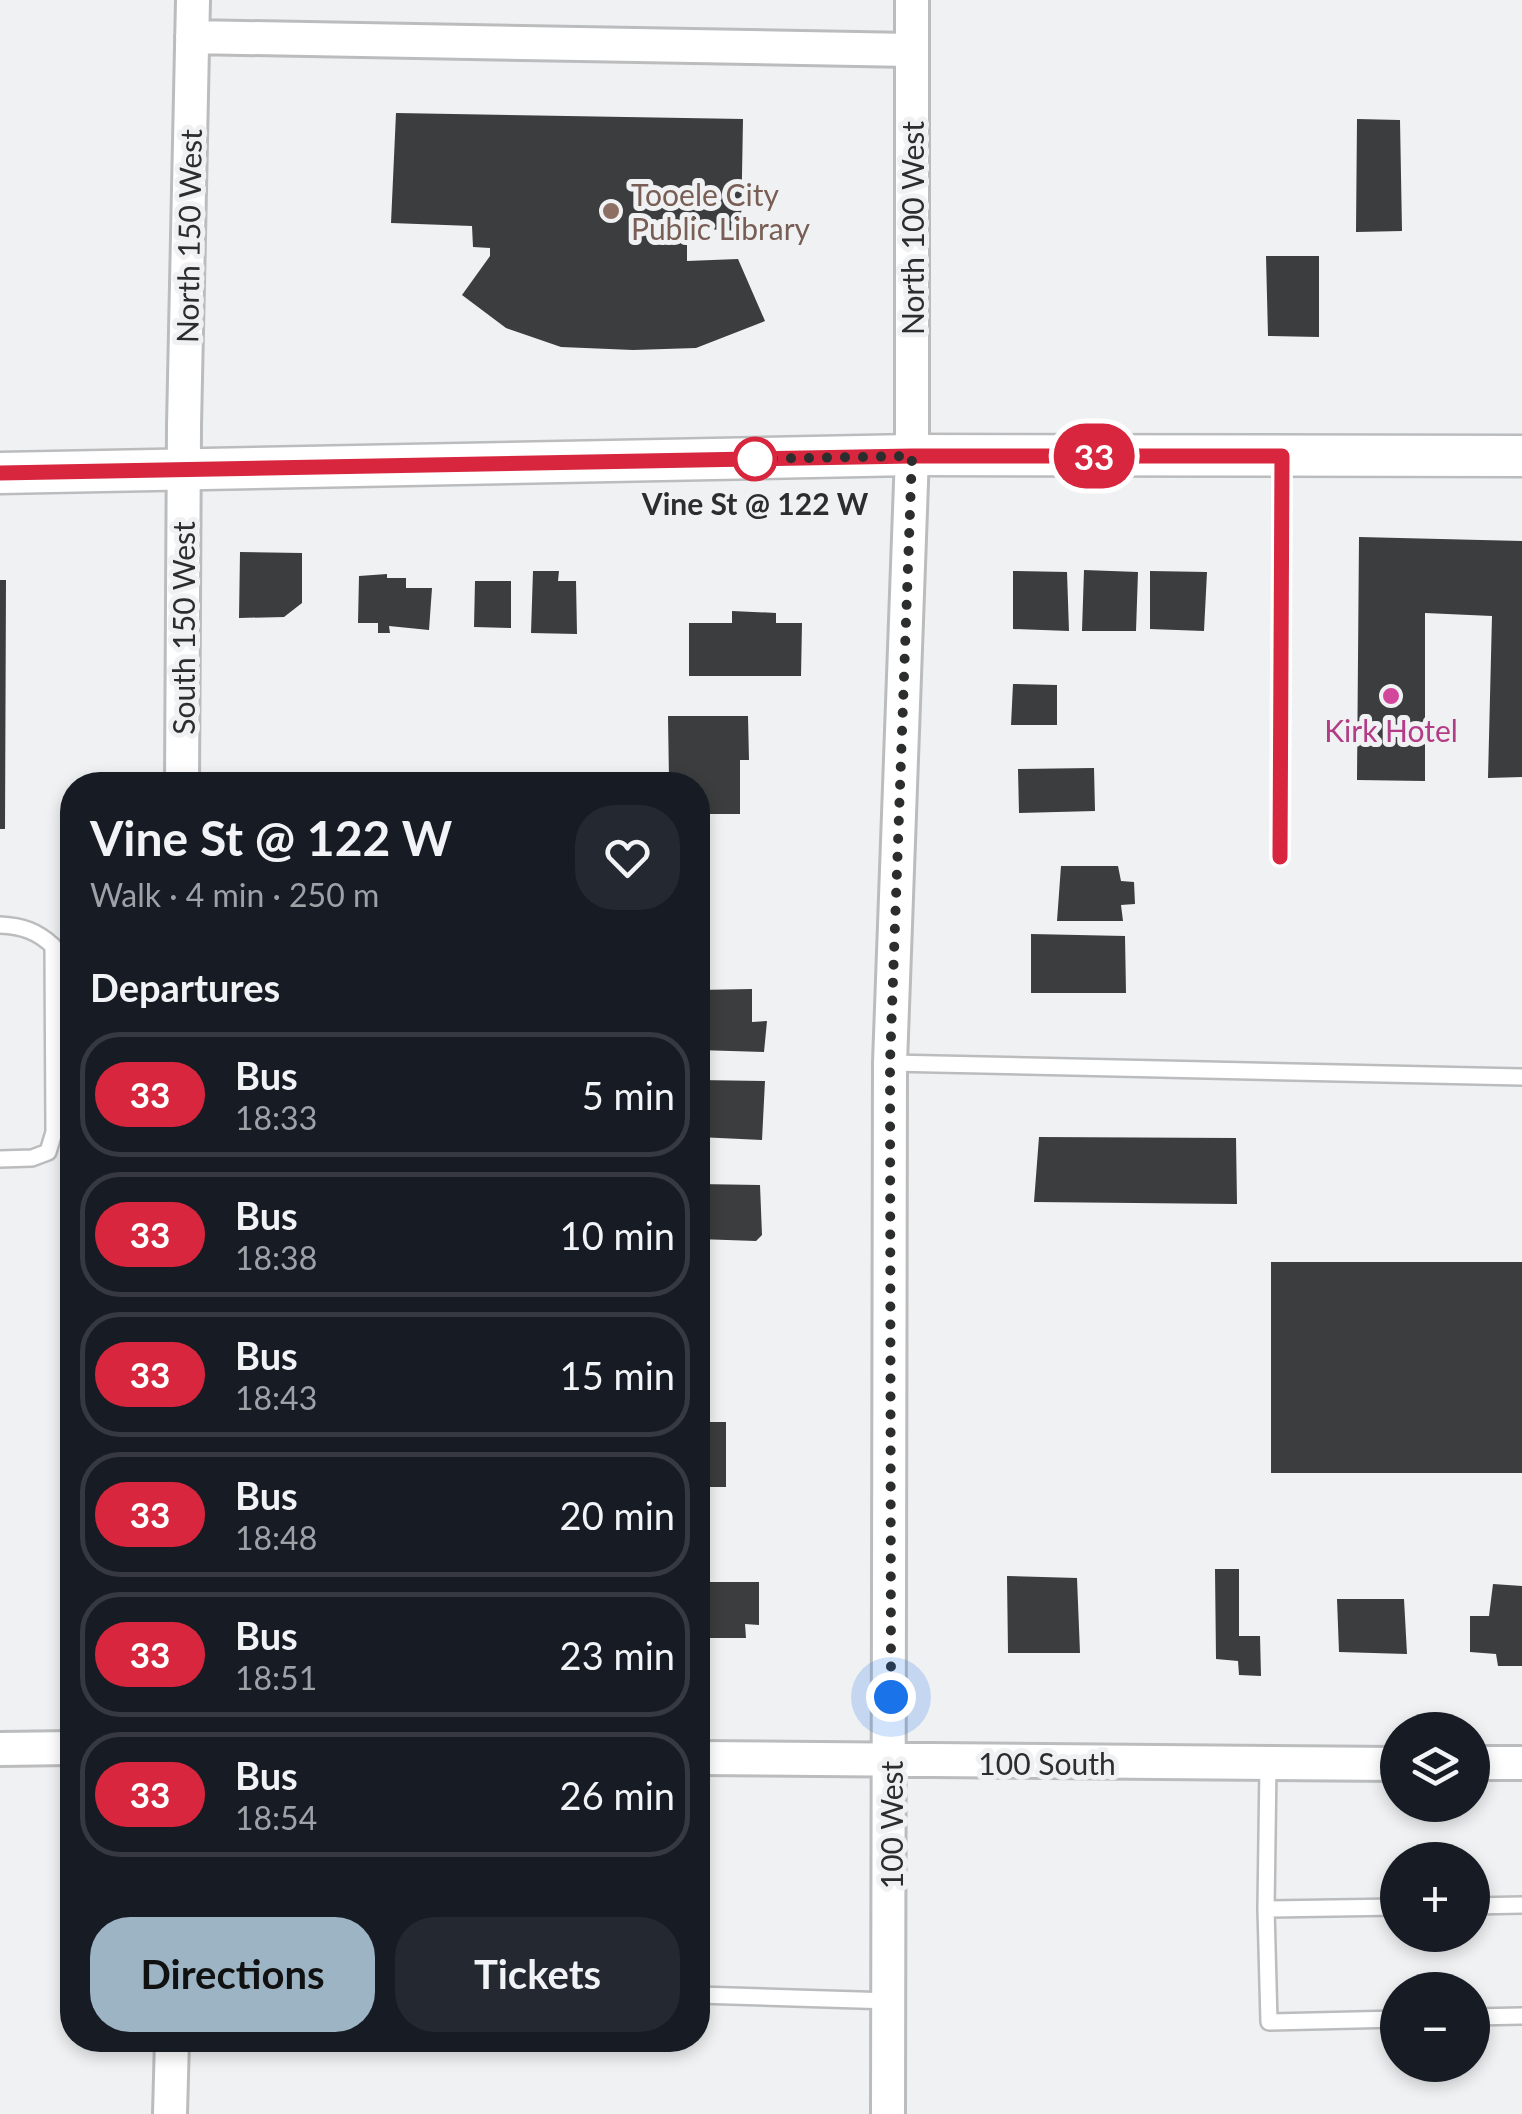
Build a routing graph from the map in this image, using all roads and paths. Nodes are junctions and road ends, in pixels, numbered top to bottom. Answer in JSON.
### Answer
{"nodes":[{"id":1,"x":193,"y":0,"type":"edge"},
{"id":2,"x":912,"y":0,"type":"edge"},
{"id":3,"x":192,"y":37,"type":"junction"},
{"id":4,"x":911,"y":50,"type":"junction"},
{"id":5,"x":912,"y":456,"type":"junction"},
{"id":6,"x":1282,"y":456,"type":"junction"},
{"id":7,"x":1522,"y":456,"type":"edge"},
{"id":8,"x":184,"y":472,"type":"junction"},
{"id":9,"x":0,"y":473,"type":"edge"},
{"id":10,"x":182,"y":772,"type":"edge"},
{"id":11,"x":1280,"y":857,"type":"dead end"},
{"id":12,"x":0,"y":926,"type":"edge"},
{"id":13,"x":890,"y":1063,"type":"junction"},
{"id":14,"x":1522,"y":1077,"type":"edge"},
{"id":15,"x":0,"y":1158,"type":"edge"},
{"id":16,"x":60,"y":1748,"type":"edge"},
{"id":17,"x":0,"y":1750,"type":"edge"},
{"id":18,"x":710,"y":1758,"type":"edge"},
{"id":19,"x":890,"y":1762,"type":"junction"},
{"id":20,"x":1522,"y":1762,"type":"edge"},
{"id":21,"x":1490,"y":1763,"type":"edge"},
{"id":22,"x":1268,"y":1764,"type":"junction"},
{"id":23,"x":1380,"y":1764,"type":"edge"},
{"id":24,"x":1490,"y":1906,"type":"edge"},
{"id":25,"x":1522,"y":1906,"type":"edge"},
{"id":26,"x":1380,"y":1907,"type":"edge"},
{"id":27,"x":1266,"y":1908,"type":"junction"},
{"id":28,"x":710,"y":1995,"type":"edge"},
{"id":29,"x":890,"y":2000,"type":"junction"},
{"id":30,"x":1522,"y":2016,"type":"edge"},
{"id":31,"x":1490,"y":2017,"type":"edge"},
{"id":32,"x":1380,"y":2019,"type":"edge"},
{"id":33,"x":172,"y":2052,"type":"edge"},
{"id":34,"x":170,"y":2114,"type":"edge"},
{"id":35,"x":888,"y":2114,"type":"edge"}],
"edges":[{"from":1,"to":3,"type":"street","name":"North 150 West"},
{"from":2,"to":4,"type":"street","name":"North 100 West"},
{"from":3,"to":4,"type":"street"},
{"from":3,"to":8,"type":"street","name":"North 150 West"},
{"from":4,"to":5,"type":"street","name":"North 100 West"},
{"from":5,"to":6,"type":"street"},
{"from":5,"to":8,"type":"street"},
{"from":5,"to":13,"type":"street","name":"100 West"},
{"from":6,"to":7,"type":"street"},
{"from":6,"to":11,"type":"lane"},
{"from":8,"to":9,"type":"street"},
{"from":8,"to":10,"type":"street","name":"South 150 West"},
{"from":12,"to":15,"type":"lane"},
{"from":13,"to":14,"type":"lane"},
{"from":13,"to":19,"type":"street","name":"100 West"},
{"from":16,"to":17,"type":"street"},
{"from":18,"to":19,"type":"street","name":"100 South"},
{"from":19,"to":22,"type":"street","name":"100 South"},
{"from":19,"to":29,"type":"street","name":"100 West"},
{"from":20,"to":21,"type":"street"},
{"from":22,"to":23,"type":"street","name":"100 South"},
{"from":22,"to":27,"type":"lane"},
{"from":24,"to":25,"type":"lane"},
{"from":26,"to":27,"type":"lane"},
{"from":27,"to":32,"type":"lane"},
{"from":28,"to":29,"type":"lane"},
{"from":29,"to":35,"type":"street","name":"100 West"},
{"from":30,"to":31,"type":"lane"},
{"from":33,"to":34,"type":"street"}]}
